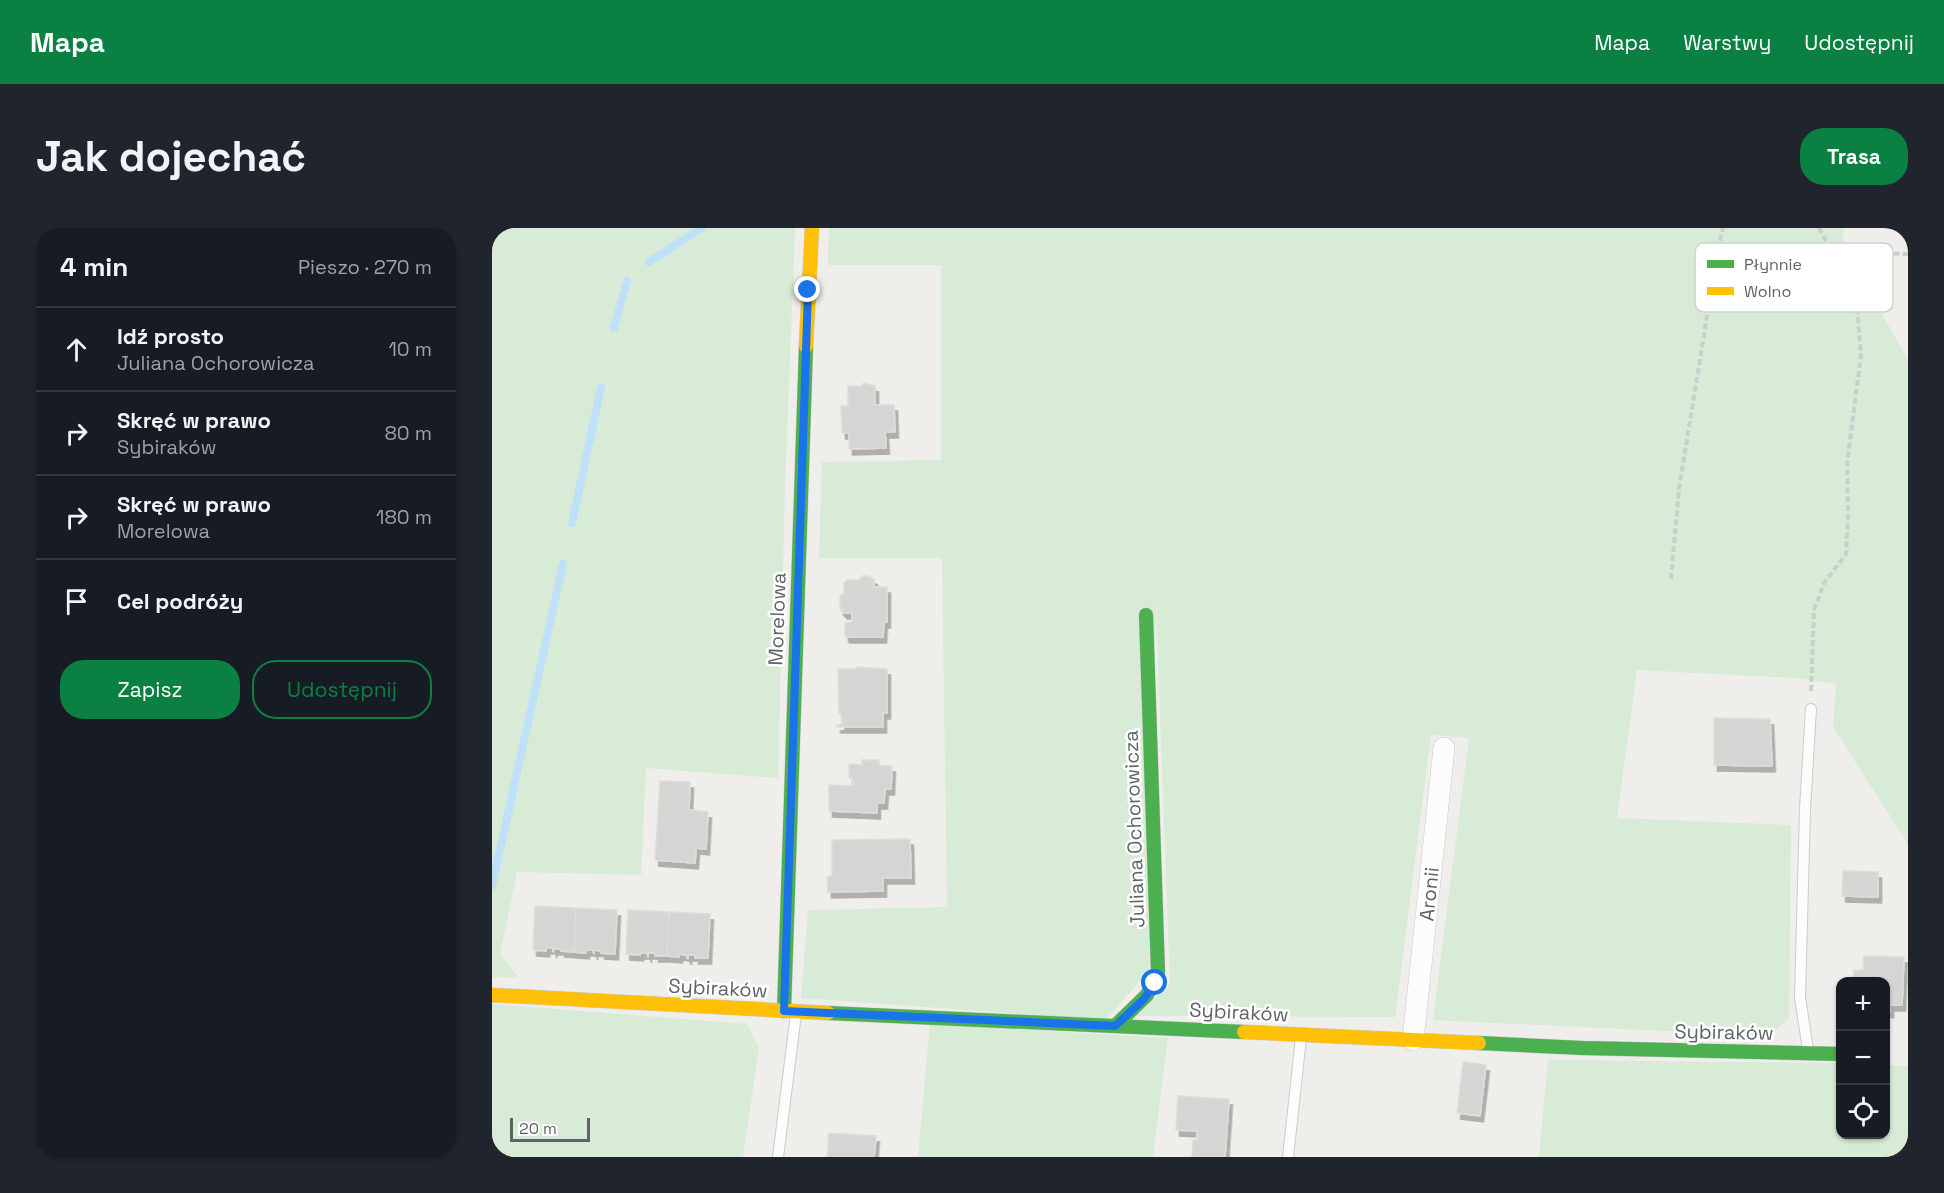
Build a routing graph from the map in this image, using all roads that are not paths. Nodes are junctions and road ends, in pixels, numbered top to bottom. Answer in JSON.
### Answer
{"nodes":[{"id":1,"x":812,"y":228,"type":"edge"},
{"id":2,"x":1146,"y":615,"type":"dead end"},
{"id":3,"x":1811,"y":709,"type":"road end"},
{"id":4,"x":1444,"y":748,"type":"dead end"},
{"id":5,"x":492,"y":995,"type":"edge"},
{"id":6,"x":790,"y":1012,"type":"junction"},
{"id":7,"x":1115,"y":1026,"type":"junction"},
{"id":8,"x":1301,"y":1035,"type":"junction"},
{"id":9,"x":1413,"y":1040,"type":"junction"},
{"id":10,"x":1809,"y":1053,"type":"junction"},
{"id":11,"x":1836,"y":1054,"type":"edge"},
{"id":12,"x":778,"y":1157,"type":"edge"},
{"id":13,"x":1287,"y":1157,"type":"edge"}],
"edges":[{"from":1,"to":6,"type":"street","name":"Morelowa"},
{"from":2,"to":7,"type":"street","name":"Juliana Ochorowicza"},
{"from":3,"to":10,"type":"lane"},
{"from":4,"to":9,"type":"street","name":"Aronii"},
{"from":5,"to":6,"type":"street","name":"Sybiraków"},
{"from":6,"to":7,"type":"street","name":"Sybiraków"},
{"from":6,"to":12,"type":"lane"},
{"from":7,"to":8,"type":"street","name":"Sybiraków"},
{"from":8,"to":9,"type":"street","name":"Sybiraków"},
{"from":8,"to":13,"type":"lane"},
{"from":9,"to":10,"type":"street","name":"Sybiraków"},
{"from":10,"to":11,"type":"street","name":"Sybiraków"}]}
